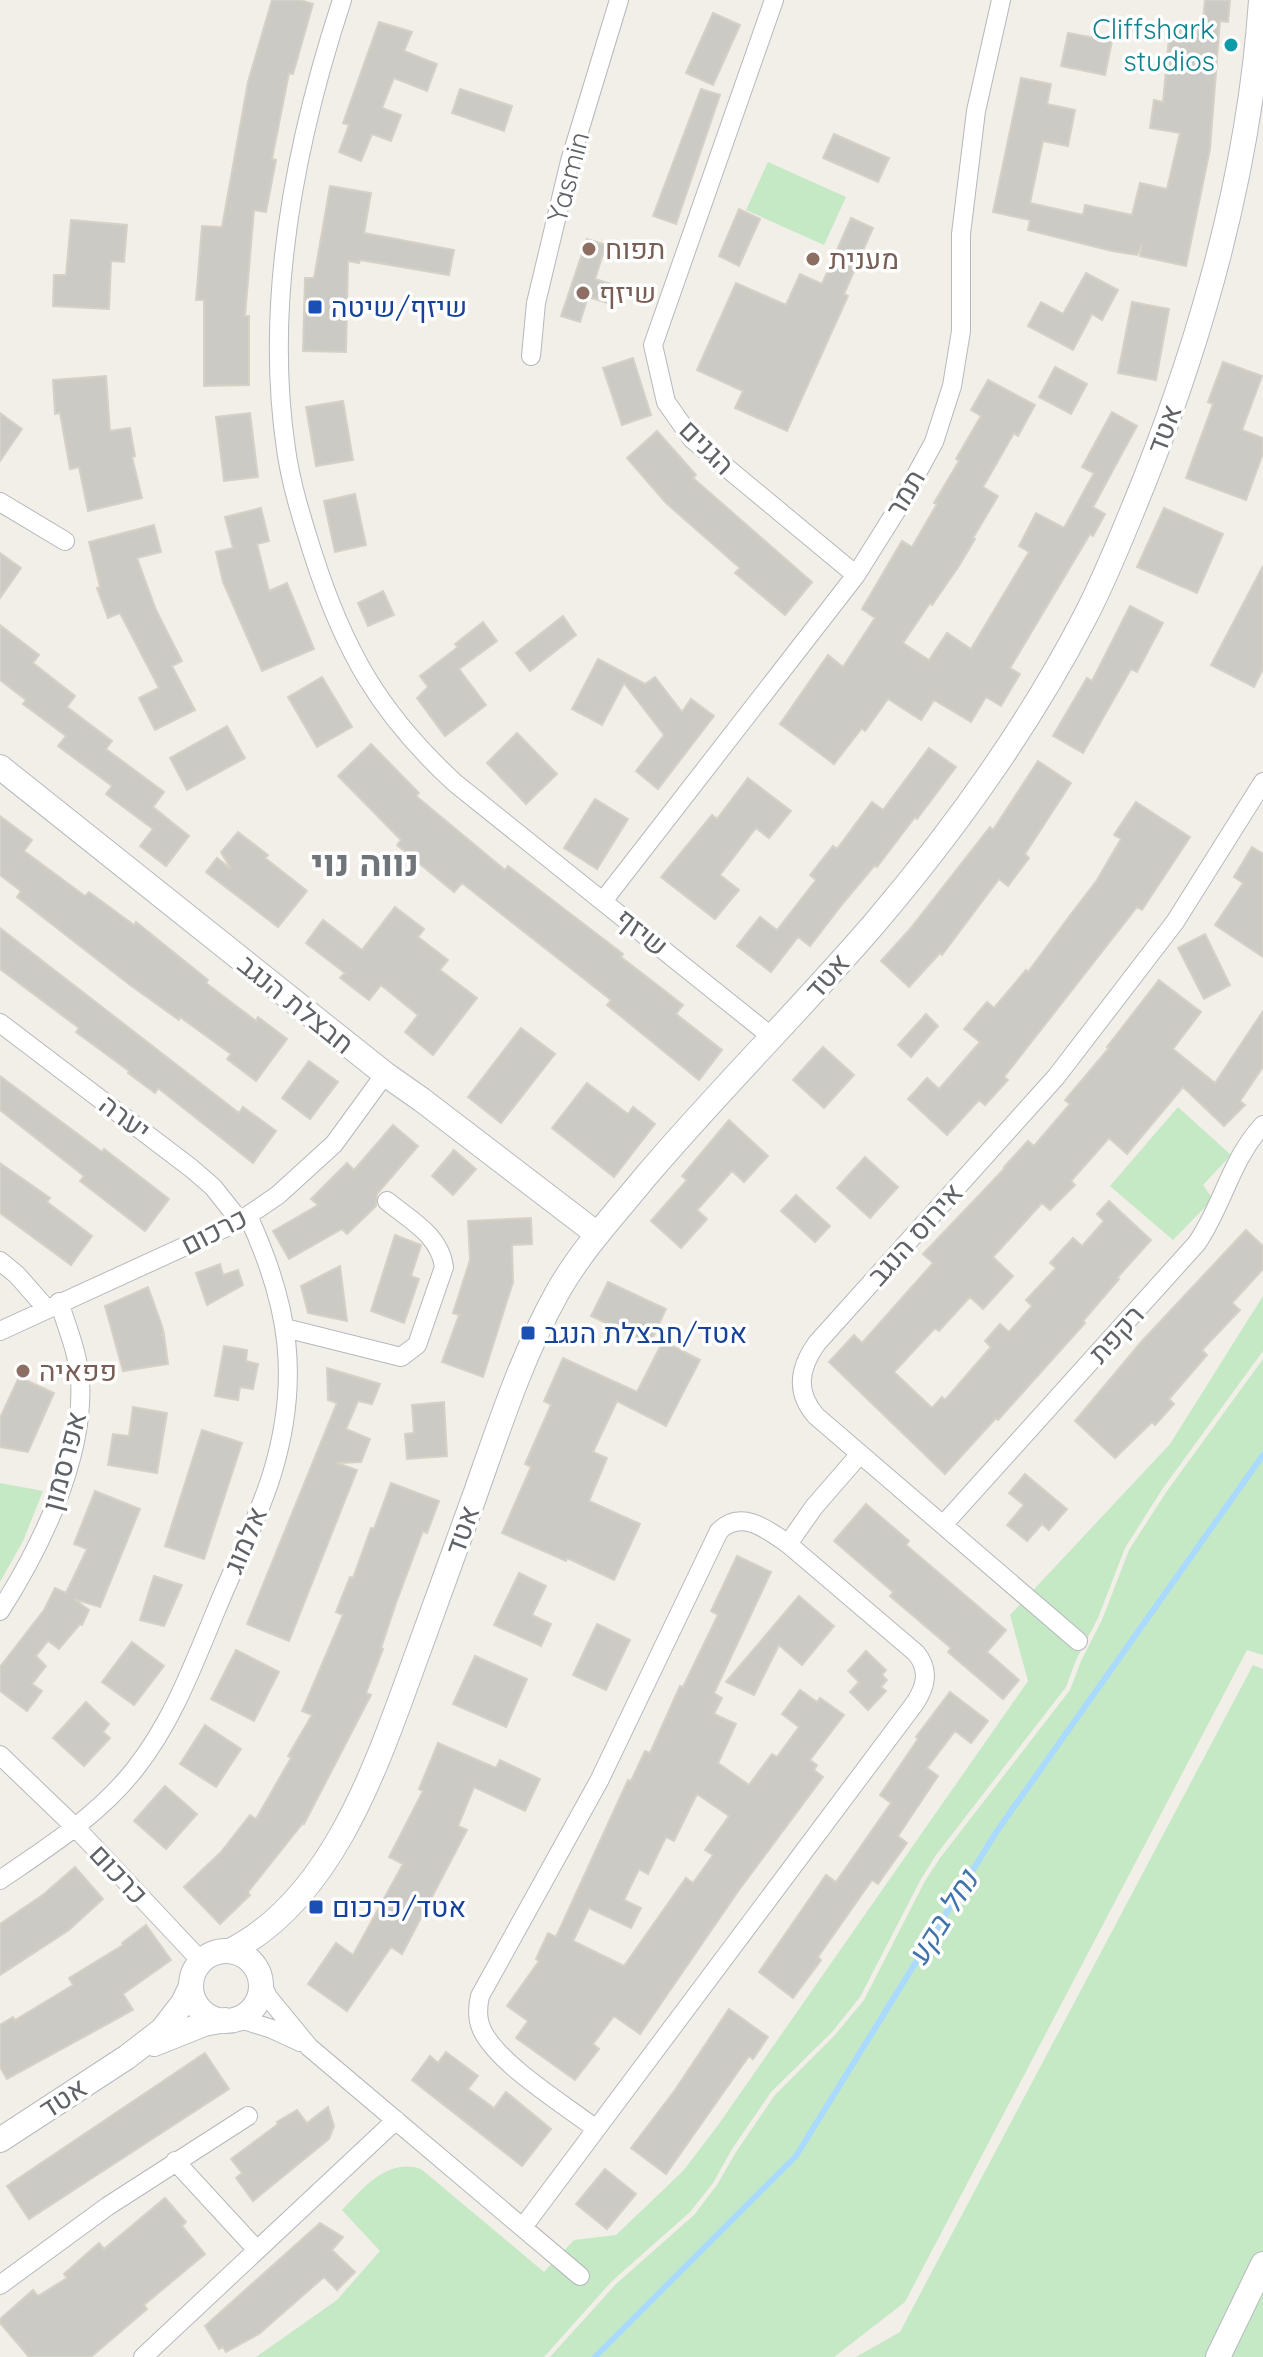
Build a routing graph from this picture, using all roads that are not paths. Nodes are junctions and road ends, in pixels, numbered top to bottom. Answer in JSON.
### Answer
{"nodes":[{"id":1,"x":342,"y":0,"type":"edge"},
{"id":2,"x":619,"y":0,"type":"edge"},
{"id":3,"x":774,"y":0,"type":"edge"},
{"id":4,"x":1001,"y":0,"type":"edge"},
{"id":5,"x":1261,"y":0,"type":"edge"},
{"id":6,"x":531,"y":356,"type":"dead end"},
{"id":7,"x":0,"y":502,"type":"edge"},
{"id":8,"x":65,"y":541,"type":"dead end"},
{"id":9,"x":856,"y":575,"type":"junction"},
{"id":10,"x":0,"y":767,"type":"edge"},
{"id":11,"x":1263,"y":782,"type":"edge"},
{"id":12,"x":603,"y":901,"type":"junction"},
{"id":13,"x":0,"y":1023,"type":"edge"},
{"id":14,"x":772,"y":1037,"type":"junction"},
{"id":15,"x":385,"y":1074,"type":"junction"},
{"id":16,"x":1263,"y":1125,"type":"edge"},
{"id":17,"x":387,"y":1201,"type":"dead end"},
{"id":18,"x":244,"y":1218,"type":"junction"},
{"id":19,"x":597,"y":1234,"type":"junction"},
{"id":20,"x":0,"y":1261,"type":"edge"},
{"id":21,"x":52,"y":1305,"type":"junction"},
{"id":22,"x":285,"y":1328,"type":"junction"},
{"id":23,"x":0,"y":1331,"type":"edge"},
{"id":24,"x":860,"y":1454,"type":"junction"},
{"id":25,"x":943,"y":1525,"type":"junction"},
{"id":26,"x":788,"y":1544,"type":"junction"},
{"id":27,"x":0,"y":1611,"type":"edge"},
{"id":28,"x":1078,"y":1641,"type":"dead end"},
{"id":29,"x":0,"y":1755,"type":"edge"},
{"id":30,"x":76,"y":1828,"type":"junction"},
{"id":31,"x":0,"y":1880,"type":"edge"},
{"id":32,"x":290,"y":1908,"type":"junction"},
{"id":33,"x":230,"y":1951,"type":"junction"},
{"id":34,"x":201,"y":1961,"type":"junction"},
{"id":35,"x":259,"y":1977,"type":"junction"},
{"id":36,"x":191,"y":1986,"type":"junction"},
{"id":37,"x":232,"y":2019,"type":"junction"},
{"id":38,"x":309,"y":2047,"type":"junction"},
{"id":39,"x":127,"y":2057,"type":"junction"},
{"id":40,"x":248,"y":2116,"type":"dead end"},
{"id":41,"x":396,"y":2120,"type":"junction"},
{"id":42,"x":596,"y":2129,"type":"junction"},
{"id":43,"x":0,"y":2140,"type":"edge"},
{"id":44,"x":175,"y":2161,"type":"junction"},
{"id":45,"x":523,"y":2227,"type":"junction"},
{"id":46,"x":257,"y":2250,"type":"junction"},
{"id":47,"x":1263,"y":2264,"type":"edge"},
{"id":48,"x":580,"y":2276,"type":"dead end"},
{"id":49,"x":0,"y":2285,"type":"edge"},
{"id":50,"x":143,"y":2357,"type":"edge"},
{"id":51,"x":1218,"y":2357,"type":"edge"}],
"edges":[{"from":1,"to":12,"type":"street","name":"שיזף"},
{"from":2,"to":6,"type":"street","name":"Yasmin"},
{"from":3,"to":9,"type":"street","name":"הגנים"},
{"from":4,"to":9,"type":"street","name":"תמר"},
{"from":5,"to":14,"type":"street","name":"אטד"},
{"from":7,"to":8,"type":"street"},
{"from":9,"to":12,"type":"street","name":"תמר"},
{"from":10,"to":15,"type":"street","name":"חבצלת הנגב"},
{"from":11,"to":24,"type":"street","name":"אירוס הנגב"},
{"from":12,"to":14,"type":"street","name":"שיזף"},
{"from":13,"to":18,"type":"street","name":"יערה"},
{"from":14,"to":19,"type":"street","name":"אטד"},
{"from":15,"to":18,"type":"street","name":"כרכום"},
{"from":15,"to":19,"type":"street","name":"חבצלת הנגב"},
{"from":16,"to":25,"type":"street","name":"רקפת"},
{"from":17,"to":22,"type":"street"},
{"from":18,"to":21,"type":"street","name":"כרכום"},
{"from":18,"to":22,"type":"street","name":"אלמוג"},
{"from":19,"to":32,"type":"street","name":"אטד"},
{"from":20,"to":21,"type":"street"},
{"from":21,"to":23,"type":"street","name":"כרכום"},
{"from":21,"to":27,"type":"street","name":"אפרסמון"},
{"from":22,"to":30,"type":"street","name":"אלמוג"},
{"from":24,"to":25,"type":"street","name":"אירוס הנגב"},
{"from":24,"to":26,"type":"street"},
{"from":25,"to":28,"type":"street","name":"אירוס הנגב"},
{"from":26,"to":42,"type":"street"},
{"from":26,"to":42,"type":"street"},
{"from":29,"to":30,"type":"street","name":"כרכום"},
{"from":30,"to":31,"type":"street","name":"אלמוג"},
{"from":30,"to":34,"type":"street","name":"כרכום"},
{"from":32,"to":33,"type":"street","name":"אטד"},
{"from":32,"to":35,"type":"street","name":"אטד"},
{"from":33,"to":34,"type":"street"},
{"from":33,"to":35,"type":"street"},
{"from":34,"to":36,"type":"street"},
{"from":35,"to":37,"type":"street"},
{"from":35,"to":38,"type":"street"},
{"from":36,"to":37,"type":"street"},
{"from":36,"to":39,"type":"street","name":"אטד"},
{"from":37,"to":38,"type":"street"},
{"from":37,"to":39,"type":"street","name":"אטד"},
{"from":38,"to":41,"type":"street"},
{"from":39,"to":43,"type":"street","name":"אטד"},
{"from":40,"to":44,"type":"street"},
{"from":41,"to":45,"type":"street"},
{"from":41,"to":46,"type":"street"},
{"from":42,"to":45,"type":"street"},
{"from":44,"to":46,"type":"street"},
{"from":44,"to":49,"type":"street"},
{"from":45,"to":48,"type":"street"},
{"from":46,"to":50,"type":"street"},
{"from":47,"to":51,"type":"street"}]}
